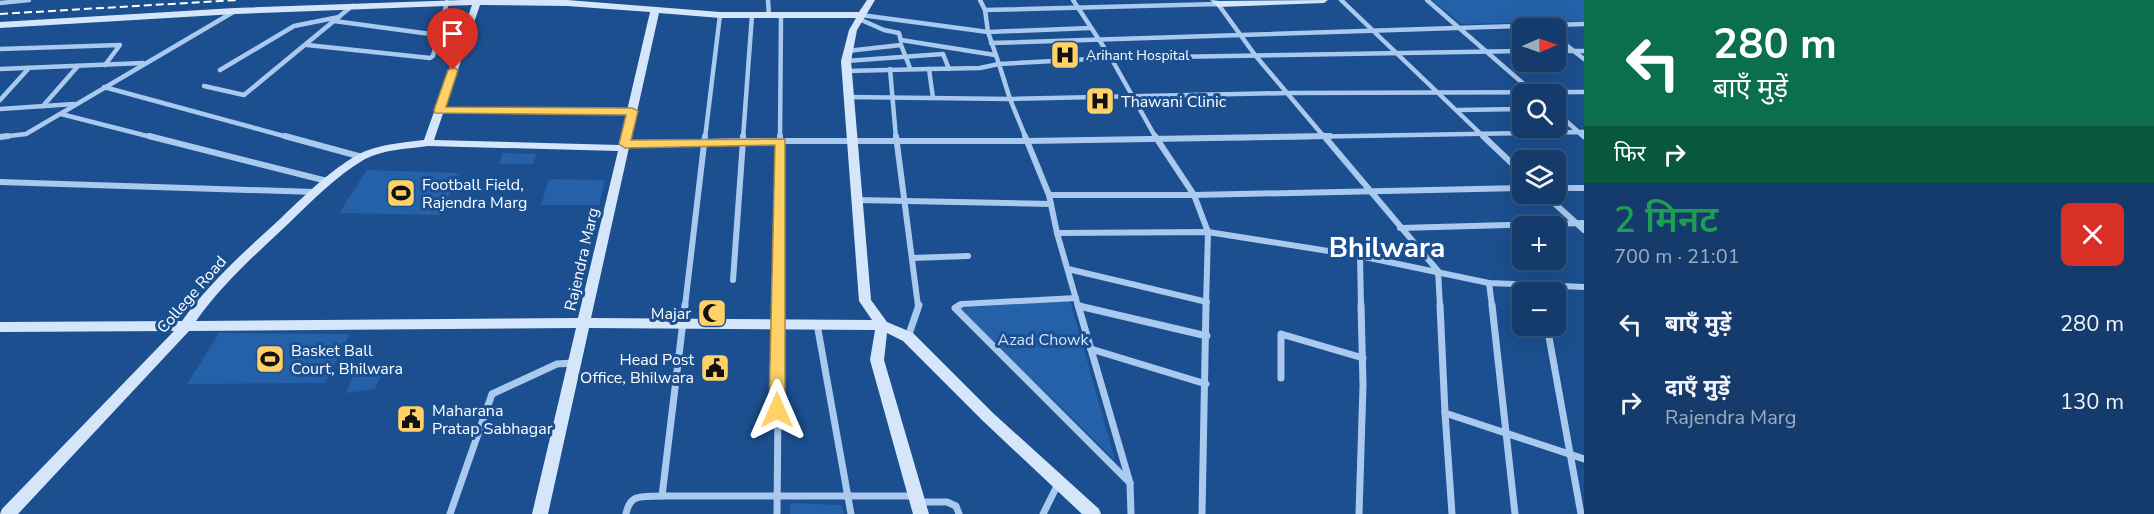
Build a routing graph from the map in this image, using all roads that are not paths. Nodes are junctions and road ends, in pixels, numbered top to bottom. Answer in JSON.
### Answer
{"nodes":[{"id":1,"x":29,"y":0,"type":"edge"},
{"id":2,"x":768,"y":0,"type":"edge"},
{"id":3,"x":871,"y":0,"type":"edge"},
{"id":4,"x":980,"y":0,"type":"edge"},
{"id":5,"x":1073,"y":0,"type":"edge"},
{"id":6,"x":1324,"y":0,"type":"edge"},
{"id":7,"x":1341,"y":0,"type":"edge"},
{"id":8,"x":1427,"y":0,"type":"edge"},
{"id":9,"x":462,"y":1,"type":"edge"},
{"id":10,"x":567,"y":1,"type":"edge"},
{"id":11,"x":447,"y":2,"type":"junction"},
{"id":12,"x":1216,"y":2,"type":"edge"},
{"id":13,"x":0,"y":3,"type":"edge"},
{"id":14,"x":477,"y":3,"type":"junction"},
{"id":15,"x":352,"y":6,"type":"junction"},
{"id":16,"x":1078,"y":9,"type":"junction"},
{"id":17,"x":985,"y":10,"type":"junction"},
{"id":18,"x":235,"y":11,"type":"junction"},
{"id":19,"x":655,"y":11,"type":"junction"},
{"id":20,"x":720,"y":15,"type":"junction"},
{"id":21,"x":752,"y":15,"type":"junction"},
{"id":22,"x":769,"y":16,"type":"junction"},
{"id":23,"x":781,"y":16,"type":"junction"},
{"id":24,"x":339,"y":17,"type":"junction"},
{"id":25,"x":860,"y":17,"type":"junction"},
{"id":26,"x":334,"y":21,"type":"junction"},
{"id":27,"x":1566,"y":24,"type":"edge"},
{"id":28,"x":1584,"y":24,"type":"edge"},
{"id":29,"x":0,"y":25,"type":"edge"},
{"id":30,"x":1512,"y":26,"type":"edge"},
{"id":31,"x":1456,"y":27,"type":"junction"},
{"id":32,"x":1090,"y":28,"type":"junction"},
{"id":33,"x":1373,"y":31,"type":"junction"},
{"id":34,"x":988,"y":32,"type":"junction"},
{"id":35,"x":438,"y":35,"type":"junction"},
{"id":36,"x":1240,"y":35,"type":"junction"},
{"id":37,"x":1098,"y":40,"type":"junction"},
{"id":38,"x":901,"y":42,"type":"junction"},
{"id":39,"x":992,"y":43,"type":"junction"},
{"id":40,"x":1566,"y":44,"type":"edge"},
{"id":41,"x":307,"y":45,"type":"junction"},
{"id":42,"x":0,"y":50,"type":"edge"},
{"id":43,"x":1566,"y":50,"type":"edge"},
{"id":44,"x":1574,"y":50,"type":"junction"},
{"id":45,"x":1512,"y":51,"type":"edge"},
{"id":46,"x":1584,"y":51,"type":"edge"},
{"id":47,"x":1487,"y":52,"type":"junction"},
{"id":48,"x":1396,"y":53,"type":"junction"},
{"id":49,"x":906,"y":55,"type":"junction"},
{"id":50,"x":995,"y":55,"type":"junction"},
{"id":51,"x":1255,"y":55,"type":"junction"},
{"id":52,"x":1111,"y":58,"type":"junction"},
{"id":53,"x":1584,"y":58,"type":"edge"},
{"id":54,"x":846,"y":61,"type":"junction"},
{"id":55,"x":147,"y":63,"type":"junction"},
{"id":56,"x":999,"y":64,"type":"junction"},
{"id":57,"x":105,"y":65,"type":"junction"},
{"id":58,"x":78,"y":66,"type":"junction"},
{"id":59,"x":29,"y":68,"type":"junction"},
{"id":60,"x":910,"y":68,"type":"junction"},
{"id":61,"x":0,"y":69,"type":"edge"},
{"id":62,"x":890,"y":69,"type":"junction"},
{"id":63,"x":929,"y":69,"type":"junction"},
{"id":64,"x":949,"y":69,"type":"junction"},
{"id":65,"x":220,"y":70,"type":"dead end"},
{"id":66,"x":1524,"y":84,"type":"edge"},
{"id":67,"x":204,"y":86,"type":"dead end"},
{"id":68,"x":104,"y":87,"type":"junction"},
{"id":69,"x":1440,"y":92,"type":"junction"},
{"id":70,"x":1566,"y":92,"type":"edge"},
{"id":71,"x":1584,"y":92,"type":"edge"},
{"id":72,"x":1288,"y":93,"type":"junction"},
{"id":73,"x":1512,"y":93,"type":"edge"},
{"id":74,"x":848,"y":96,"type":"junction"},
{"id":75,"x":1131,"y":96,"type":"junction"},
{"id":76,"x":892,"y":98,"type":"junction"},
{"id":77,"x":933,"y":98,"type":"junction"},
{"id":78,"x":1010,"y":99,"type":"junction"},
{"id":79,"x":0,"y":100,"type":"edge"},
{"id":80,"x":74,"y":104,"type":"junction"},
{"id":81,"x":43,"y":106,"type":"junction"},
{"id":82,"x":0,"y":109,"type":"edge"},
{"id":83,"x":1512,"y":109,"type":"edge"},
{"id":84,"x":439,"y":110,"type":"junction"},
{"id":85,"x":1458,"y":110,"type":"junction"},
{"id":86,"x":632,"y":111,"type":"junction"},
{"id":87,"x":61,"y":114,"type":"junction"},
{"id":88,"x":1566,"y":120,"type":"edge"},
{"id":89,"x":1581,"y":132,"type":"edge"},
{"id":90,"x":1482,"y":133,"type":"junction"},
{"id":91,"x":0,"y":137,"type":"edge"},
{"id":92,"x":1323,"y":137,"type":"junction"},
{"id":93,"x":1584,"y":137,"type":"edge"},
{"id":94,"x":851,"y":140,"type":"junction"},
{"id":95,"x":1157,"y":140,"type":"junction"},
{"id":96,"x":705,"y":141,"type":"junction"},
{"id":97,"x":743,"y":141,"type":"junction"},
{"id":98,"x":781,"y":141,"type":"junction"},
{"id":99,"x":1027,"y":141,"type":"junction"},
{"id":100,"x":896,"y":142,"type":"junction"},
{"id":101,"x":428,"y":143,"type":"junction"},
{"id":102,"x":624,"y":146,"type":"junction"},
{"id":103,"x":362,"y":157,"type":"junction"},
{"id":104,"x":1512,"y":163,"type":"edge"},
{"id":105,"x":327,"y":181,"type":"junction"},
{"id":106,"x":0,"y":182,"type":"edge"},
{"id":107,"x":1512,"y":188,"type":"edge"},
{"id":108,"x":1566,"y":188,"type":"edge"},
{"id":109,"x":1584,"y":188,"type":"edge"},
{"id":110,"x":317,"y":192,"type":"junction"},
{"id":111,"x":1371,"y":192,"type":"junction"},
{"id":112,"x":1049,"y":195,"type":"junction"},
{"id":113,"x":1194,"y":195,"type":"junction"},
{"id":114,"x":856,"y":200,"type":"junction"},
{"id":115,"x":903,"y":200,"type":"junction"},
{"id":116,"x":1051,"y":204,"type":"junction"},
{"id":117,"x":1557,"y":204,"type":"edge"},
{"id":118,"x":1581,"y":223,"type":"edge"},
{"id":119,"x":1401,"y":228,"type":"junction"},
{"id":120,"x":1584,"y":230,"type":"edge"},
{"id":121,"x":1208,"y":232,"type":"junction"},
{"id":122,"x":1058,"y":233,"type":"junction"},
{"id":123,"x":968,"y":255,"type":"dead end"},
{"id":124,"x":1360,"y":256,"type":"junction"},
{"id":125,"x":912,"y":258,"type":"junction"},
{"id":126,"x":1068,"y":269,"type":"junction"},
{"id":127,"x":1438,"y":271,"type":"junction"},
{"id":128,"x":733,"y":279,"type":"dead end"},
{"id":129,"x":1489,"y":283,"type":"junction"},
{"id":130,"x":1512,"y":286,"type":"edge"},
{"id":131,"x":1584,"y":287,"type":"edge"},
{"id":132,"x":1566,"y":288,"type":"edge"},
{"id":133,"x":1076,"y":298,"type":"junction"},
{"id":134,"x":1207,"y":302,"type":"junction"},
{"id":135,"x":1079,"y":306,"type":"junction"},
{"id":136,"x":583,"y":323,"type":"junction"},
{"id":137,"x":777,"y":323,"type":"junction"},
{"id":138,"x":817,"y":324,"type":"junction"},
{"id":139,"x":680,"y":325,"type":"junction"},
{"id":140,"x":882,"y":325,"type":"junction"},
{"id":141,"x":0,"y":327,"type":"edge"},
{"id":142,"x":185,"y":327,"type":"junction"},
{"id":143,"x":1207,"y":336,"type":"junction"},
{"id":144,"x":1549,"y":336,"type":"edge"},
{"id":145,"x":908,"y":337,"type":"junction"},
{"id":146,"x":1091,"y":349,"type":"junction"},
{"id":147,"x":1363,"y":358,"type":"junction"},
{"id":148,"x":574,"y":363,"type":"junction"},
{"id":149,"x":1281,"y":378,"type":"dead end"},
{"id":150,"x":1206,"y":384,"type":"junction"},
{"id":151,"x":1445,"y":413,"type":"junction"},
{"id":152,"x":1505,"y":432,"type":"junction"},
{"id":153,"x":1569,"y":454,"type":"junction"},
{"id":154,"x":1584,"y":459,"type":"edge"},
{"id":155,"x":1130,"y":483,"type":"junction"},
{"id":156,"x":1058,"y":484,"type":"junction"},
{"id":157,"x":662,"y":496,"type":"junction"},
{"id":158,"x":776,"y":497,"type":"junction"},
{"id":159,"x":848,"y":498,"type":"junction"},
{"id":160,"x":918,"y":504,"type":"edge"},
{"id":161,"x":8,"y":514,"type":"edge"},
{"id":162,"x":450,"y":514,"type":"edge"},
{"id":163,"x":540,"y":514,"type":"edge"},
{"id":164,"x":626,"y":514,"type":"edge"},
{"id":165,"x":777,"y":514,"type":"edge"},
{"id":166,"x":851,"y":514,"type":"edge"},
{"id":167,"x":959,"y":514,"type":"edge"},
{"id":168,"x":1043,"y":514,"type":"edge"},
{"id":169,"x":1093,"y":514,"type":"edge"},
{"id":170,"x":1131,"y":514,"type":"edge"},
{"id":171,"x":1202,"y":514,"type":"edge"},
{"id":172,"x":1359,"y":514,"type":"edge"},
{"id":173,"x":1452,"y":514,"type":"edge"},
{"id":174,"x":1515,"y":514,"type":"edge"},
{"id":175,"x":1581,"y":514,"type":"edge"}],
"edges":[{"from":1,"to":13,"type":"street"},
{"from":2,"to":22,"type":"street"},
{"from":3,"to":25,"type":"street"},
{"from":4,"to":17,"type":"street"},
{"from":5,"to":16,"type":"street"},
{"from":6,"to":12,"type":"street"},
{"from":7,"to":33,"type":"street"},
{"from":8,"to":31,"type":"street"},
{"from":9,"to":11,"type":"street"},
{"from":9,"to":14,"type":"street"},
{"from":10,"to":14,"type":"street"},
{"from":10,"to":19,"type":"street"},
{"from":11,"to":15,"type":"street"},
{"from":11,"to":35,"type":"street"},
{"from":12,"to":16,"type":"street"},
{"from":12,"to":36,"type":"street"},
{"from":14,"to":84,"type":"street"},
{"from":15,"to":18,"type":"street"},
{"from":15,"to":24,"type":"street"},
{"from":16,"to":17,"type":"street"},
{"from":16,"to":32,"type":"street"},
{"from":17,"to":34,"type":"street"},
{"from":18,"to":29,"type":"street"},
{"from":18,"to":55,"type":"street"},
{"from":19,"to":20,"type":"street"},
{"from":19,"to":86,"type":"street","name":"Rajendra Marg"},
{"from":20,"to":21,"type":"street"},
{"from":20,"to":96,"type":"street"},
{"from":21,"to":22,"type":"street"},
{"from":21,"to":97,"type":"street"},
{"from":22,"to":23,"type":"street"},
{"from":23,"to":25,"type":"street"},
{"from":23,"to":98,"type":"street"},
{"from":24,"to":26,"type":"street"},
{"from":24,"to":65,"type":"street"},
{"from":25,"to":34,"type":"street"},
{"from":25,"to":38,"type":"street"},
{"from":25,"to":54,"type":"street"},
{"from":26,"to":35,"type":"street"},
{"from":26,"to":41,"type":"street"},
{"from":27,"to":28,"type":"street"},
{"from":30,"to":31,"type":"street"},
{"from":31,"to":33,"type":"street"},
{"from":31,"to":47,"type":"street"},
{"from":32,"to":34,"type":"street"},
{"from":32,"to":37,"type":"street"},
{"from":33,"to":36,"type":"street"},
{"from":33,"to":48,"type":"street"},
{"from":34,"to":39,"type":"street"},
{"from":35,"to":41,"type":"street"},
{"from":36,"to":37,"type":"street"},
{"from":36,"to":51,"type":"street"},
{"from":37,"to":39,"type":"street"},
{"from":37,"to":52,"type":"street"},
{"from":38,"to":49,"type":"street"},
{"from":38,"to":50,"type":"street"},
{"from":38,"to":54,"type":"street"},
{"from":39,"to":50,"type":"street"},
{"from":40,"to":44,"type":"street"},
{"from":41,"to":67,"type":"street"},
{"from":42,"to":57,"type":"street"},
{"from":43,"to":44,"type":"street"},
{"from":44,"to":46,"type":"street"},
{"from":44,"to":53,"type":"street"},
{"from":45,"to":47,"type":"street"},
{"from":47,"to":48,"type":"street"},
{"from":47,"to":66,"type":"street"},
{"from":48,"to":51,"type":"street"},
{"from":48,"to":69,"type":"street"},
{"from":49,"to":54,"type":"street"},
{"from":49,"to":60,"type":"street"},
{"from":49,"to":64,"type":"street"},
{"from":50,"to":56,"type":"street"},
{"from":51,"to":52,"type":"street"},
{"from":51,"to":72,"type":"street"},
{"from":52,"to":56,"type":"street"},
{"from":52,"to":75,"type":"street"},
{"from":54,"to":62,"type":"street"},
{"from":54,"to":74,"type":"street"},
{"from":55,"to":57,"type":"street"},
{"from":55,"to":68,"type":"street"},
{"from":56,"to":64,"type":"street"},
{"from":56,"to":78,"type":"street"},
{"from":57,"to":58,"type":"street"},
{"from":58,"to":59,"type":"street"},
{"from":58,"to":81,"type":"street"},
{"from":59,"to":61,"type":"street"},
{"from":59,"to":79,"type":"street"},
{"from":60,"to":62,"type":"street"},
{"from":60,"to":63,"type":"street"},
{"from":62,"to":76,"type":"street"},
{"from":63,"to":64,"type":"street"},
{"from":63,"to":77,"type":"street"},
{"from":68,"to":80,"type":"street"},
{"from":68,"to":103,"type":"street"},
{"from":69,"to":72,"type":"street"},
{"from":69,"to":73,"type":"street"},
{"from":69,"to":85,"type":"street"},
{"from":70,"to":71,"type":"street"},
{"from":72,"to":75,"type":"street"},
{"from":72,"to":92,"type":"street"},
{"from":74,"to":76,"type":"street"},
{"from":74,"to":94,"type":"street"},
{"from":75,"to":78,"type":"street"},
{"from":75,"to":95,"type":"street"},
{"from":76,"to":77,"type":"street"},
{"from":76,"to":100,"type":"street"},
{"from":77,"to":78,"type":"street"},
{"from":78,"to":99,"type":"street"},
{"from":80,"to":81,"type":"street"},
{"from":80,"to":87,"type":"street"},
{"from":81,"to":82,"type":"street"},
{"from":83,"to":85,"type":"street"},
{"from":84,"to":86,"type":"street"},
{"from":84,"to":101,"type":"street"},
{"from":85,"to":90,"type":"street"},
{"from":86,"to":102,"type":"street","name":"Rajendra Marg"},
{"from":87,"to":91,"type":"street"},
{"from":87,"to":105,"type":"street"},
{"from":88,"to":89,"type":"street"},
{"from":89,"to":90,"type":"street"},
{"from":89,"to":93,"type":"street"},
{"from":90,"to":92,"type":"street"},
{"from":90,"to":104,"type":"street"},
{"from":92,"to":95,"type":"street"},
{"from":92,"to":111,"type":"street"},
{"from":94,"to":98,"type":"street"},
{"from":94,"to":100,"type":"street"},
{"from":94,"to":114,"type":"street"},
{"from":95,"to":99,"type":"street"},
{"from":95,"to":113,"type":"street"},
{"from":96,"to":97,"type":"street"},
{"from":96,"to":102,"type":"street"},
{"from":96,"to":139,"type":"street"},
{"from":97,"to":98,"type":"street"},
{"from":97,"to":128,"type":"street"},
{"from":98,"to":137,"type":"street"},
{"from":99,"to":100,"type":"street"},
{"from":99,"to":112,"type":"street"},
{"from":100,"to":115,"type":"street"},
{"from":101,"to":102,"type":"street","name":"College Road"},
{"from":101,"to":103,"type":"street","name":"College Road"},
{"from":102,"to":136,"type":"street","name":"Rajendra Marg"},
{"from":103,"to":105,"type":"street","name":"College Road"},
{"from":105,"to":110,"type":"street","name":"College Road"},
{"from":106,"to":110,"type":"street"},
{"from":107,"to":111,"type":"street"},
{"from":108,"to":109,"type":"street"},
{"from":110,"to":142,"type":"street","name":"College Road"},
{"from":111,"to":113,"type":"street"},
{"from":111,"to":119,"type":"street"},
{"from":112,"to":113,"type":"street"},
{"from":112,"to":116,"type":"street"},
{"from":113,"to":121,"type":"street"},
{"from":114,"to":115,"type":"street"},
{"from":114,"to":140,"type":"street"},
{"from":115,"to":116,"type":"street"},
{"from":115,"to":125,"type":"street"},
{"from":116,"to":122,"type":"street"},
{"from":117,"to":118,"type":"street"},
{"from":118,"to":119,"type":"street"},
{"from":118,"to":120,"type":"street"},
{"from":119,"to":127,"type":"street"},
{"from":121,"to":122,"type":"street"},
{"from":121,"to":124,"type":"street"},
{"from":121,"to":134,"type":"street"},
{"from":122,"to":126,"type":"street"},
{"from":123,"to":125,"type":"street"},
{"from":124,"to":127,"type":"street"},
{"from":124,"to":147,"type":"street"},
{"from":125,"to":145,"type":"street"},
{"from":126,"to":133,"type":"street"},
{"from":126,"to":134,"type":"street"},
{"from":127,"to":129,"type":"street"},
{"from":127,"to":151,"type":"street"},
{"from":129,"to":130,"type":"street"},
{"from":129,"to":152,"type":"street"},
{"from":131,"to":132,"type":"street"},
{"from":133,"to":135,"type":"street"},
{"from":133,"to":155,"type":"street"},
{"from":134,"to":143,"type":"street"},
{"from":135,"to":143,"type":"street"},
{"from":135,"to":146,"type":"street"},
{"from":136,"to":139,"type":"street"},
{"from":136,"to":142,"type":"street"},
{"from":136,"to":148,"type":"street","name":"Rajendra Marg"},
{"from":137,"to":138,"type":"street"},
{"from":137,"to":139,"type":"street"},
{"from":137,"to":158,"type":"street"},
{"from":138,"to":140,"type":"street"},
{"from":138,"to":159,"type":"street"},
{"from":139,"to":157,"type":"street"},
{"from":140,"to":145,"type":"street"},
{"from":140,"to":160,"type":"street"},
{"from":141,"to":142,"type":"street"},
{"from":142,"to":161,"type":"street","name":"College Road"},
{"from":143,"to":150,"type":"street"},
{"from":144,"to":153,"type":"street"},
{"from":145,"to":156,"type":"street"},
{"from":146,"to":150,"type":"street"},
{"from":146,"to":155,"type":"street"},
{"from":147,"to":149,"type":"street"},
{"from":147,"to":172,"type":"street"},
{"from":148,"to":162,"type":"street"},
{"from":148,"to":163,"type":"street","name":"Rajendra Marg"},
{"from":150,"to":171,"type":"street"},
{"from":151,"to":152,"type":"street"},
{"from":151,"to":173,"type":"street"},
{"from":152,"to":153,"type":"street"},
{"from":152,"to":174,"type":"street"},
{"from":153,"to":154,"type":"street"},
{"from":153,"to":175,"type":"street"},
{"from":155,"to":170,"type":"street"},
{"from":156,"to":168,"type":"street"},
{"from":156,"to":169,"type":"street"},
{"from":157,"to":158,"type":"street"},
{"from":157,"to":164,"type":"street"},
{"from":158,"to":159,"type":"street"},
{"from":158,"to":165,"type":"street"},
{"from":159,"to":160,"type":"street"},
{"from":159,"to":166,"type":"street"},
{"from":160,"to":167,"type":"street"}]}
